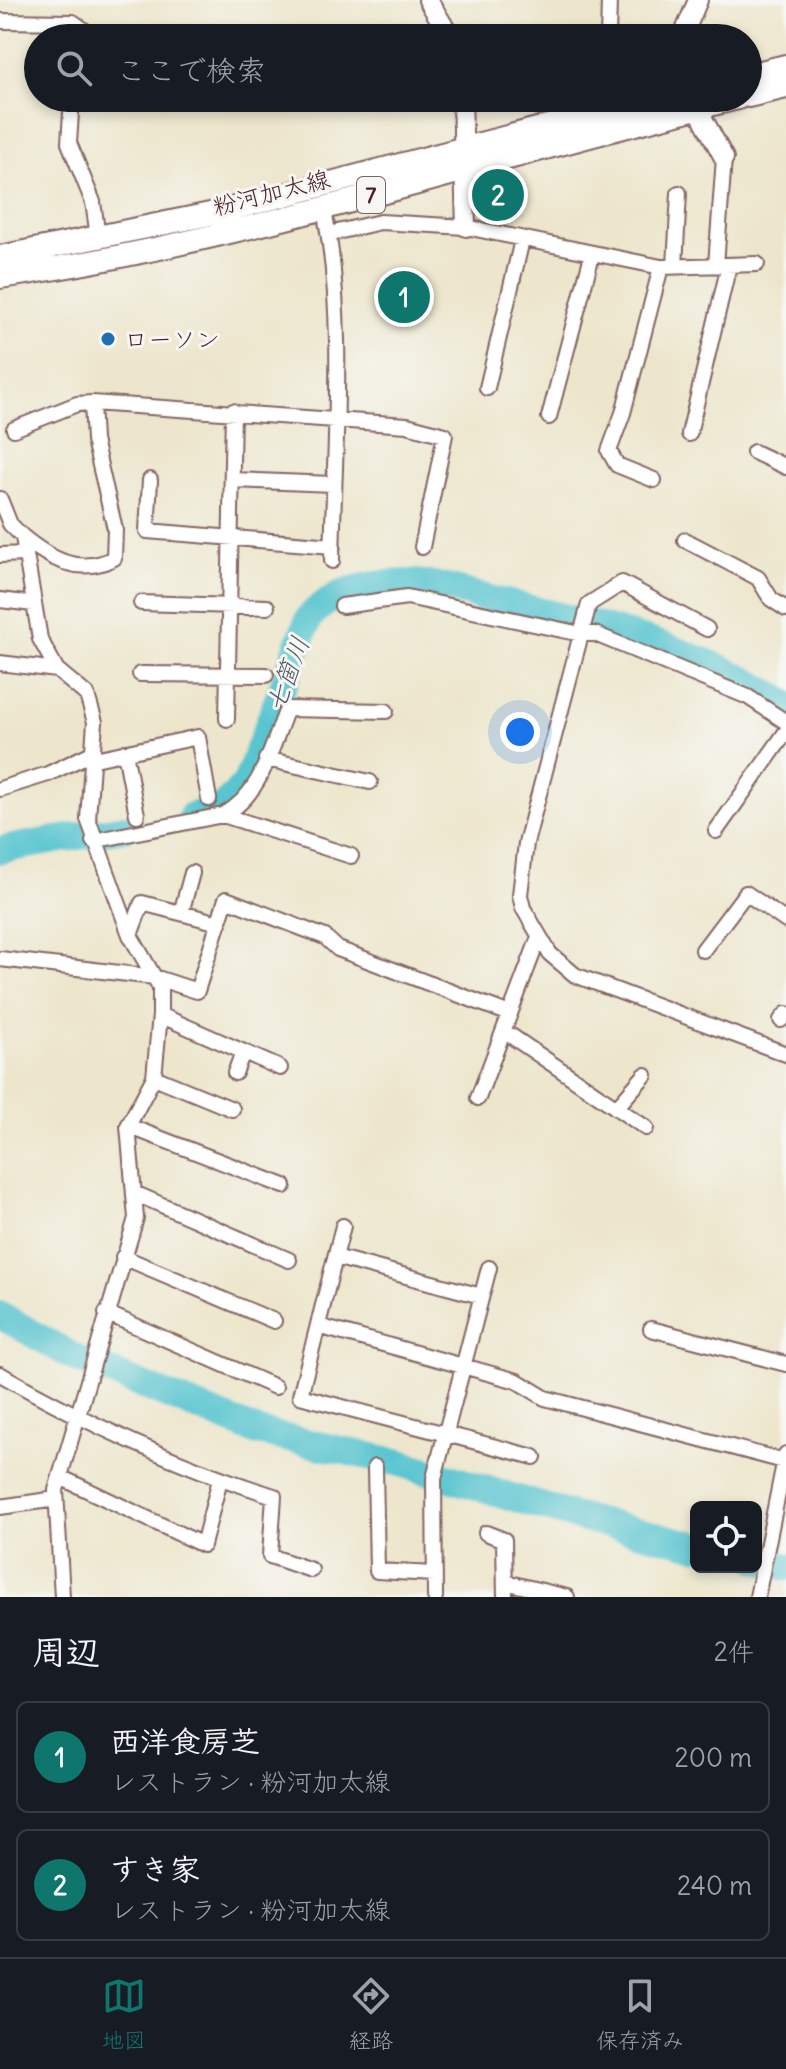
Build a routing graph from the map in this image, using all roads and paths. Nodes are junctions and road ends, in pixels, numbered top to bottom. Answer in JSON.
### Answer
{"nodes":[{"id":1,"x":428,"y":0,"type":"edge"},
{"id":2,"x":609,"y":0,"type":"edge"},
{"id":3,"x":698,"y":0,"type":"edge"},
{"id":4,"x":0,"y":21,"type":"edge"},
{"id":5,"x":75,"y":24,"type":"edge"},
{"id":6,"x":443,"y":24,"type":"edge"},
{"id":7,"x":608,"y":24,"type":"edge"},
{"id":8,"x":688,"y":24,"type":"edge"},
{"id":9,"x":786,"y":66,"type":"edge"},
{"id":10,"x":762,"y":72,"type":"edge"},
{"id":11,"x":786,"y":87,"type":"edge"},
{"id":12,"x":762,"y":93,"type":"edge"},
{"id":13,"x":71,"y":112,"type":"edge"},
{"id":14,"x":463,"y":112,"type":"edge"},
{"id":15,"x":699,"y":112,"type":"edge"},
{"id":16,"x":606,"y":114,"type":"edge"},
{"id":17,"x":724,"y":158,"type":"joint"},
{"id":18,"x":465,"y":160,"type":"junction"},
{"id":19,"x":679,"y":193,"type":"dead end"},
{"id":20,"x":323,"y":206,"type":"junction"},
{"id":21,"x":466,"y":227,"type":"junction"},
{"id":22,"x":329,"y":234,"type":"junction"},
{"id":23,"x":98,"y":237,"type":"junction"},
{"id":24,"x":522,"y":240,"type":"junction"},
{"id":25,"x":592,"y":255,"type":"junction"},
{"id":26,"x":0,"y":257,"type":"edge"},
{"id":27,"x":757,"y":264,"type":"dead end"},
{"id":28,"x":722,"y":265,"type":"junction"},
{"id":29,"x":668,"y":266,"type":"junction"},
{"id":30,"x":0,"y":277,"type":"edge"},
{"id":31,"x":487,"y":388,"type":"dead end"},
{"id":32,"x":92,"y":403,"type":"junction"},
{"id":33,"x":233,"y":411,"type":"junction"},
{"id":34,"x":549,"y":417,"type":"dead end"},
{"id":35,"x":334,"y":420,"type":"junction"},
{"id":36,"x":14,"y":429,"type":"dead end"},
{"id":37,"x":689,"y":434,"type":"dead end"},
{"id":38,"x":754,"y":452,"type":"dead end"},
{"id":39,"x":786,"y":467,"type":"edge"},
{"id":40,"x":150,"y":480,"type":"dead end"},
{"id":41,"x":232,"y":480,"type":"junction"},
{"id":42,"x":654,"y":480,"type":"dead end"},
{"id":43,"x":333,"y":484,"type":"junction"},
{"id":44,"x":0,"y":499,"type":"edge"},
{"id":45,"x":23,"y":537,"type":"junction"},
{"id":46,"x":231,"y":539,"type":"junction"},
{"id":47,"x":685,"y":540,"type":"dead end"},
{"id":48,"x":422,"y":547,"type":"dead end"},
{"id":49,"x":26,"y":554,"type":"junction"},
{"id":50,"x":0,"y":555,"type":"edge"},
{"id":51,"x":0,"y":600,"type":"edge"},
{"id":52,"x":141,"y":603,"type":"dead end"},
{"id":53,"x":33,"y":604,"type":"junction"},
{"id":54,"x":229,"y":606,"type":"junction"},
{"id":55,"x":342,"y":606,"type":"dead end"},
{"id":56,"x":267,"y":607,"type":"dead end"},
{"id":57,"x":786,"y":609,"type":"edge"},
{"id":58,"x":583,"y":624,"type":"junction"},
{"id":59,"x":707,"y":629,"type":"dead end"},
{"id":60,"x":0,"y":663,"type":"edge"},
{"id":61,"x":57,"y":670,"type":"junction"},
{"id":62,"x":140,"y":674,"type":"dead end"},
{"id":63,"x":228,"y":675,"type":"junction"},
{"id":64,"x":266,"y":675,"type":"dead end"},
{"id":65,"x":386,"y":711,"type":"dead end"},
{"id":66,"x":227,"y":719,"type":"dead end"},
{"id":67,"x":786,"y":722,"type":"edge"},
{"id":68,"x":786,"y":732,"type":"edge"},
{"id":69,"x":125,"y":752,"type":"junction"},
{"id":70,"x":90,"y":757,"type":"junction"},
{"id":71,"x":266,"y":759,"type":"junction"},
{"id":72,"x":370,"y":782,"type":"dead end"},
{"id":73,"x":0,"y":789,"type":"edge"},
{"id":74,"x":209,"y":799,"type":"dead end"},
{"id":75,"x":137,"y":815,"type":"dead end"},
{"id":76,"x":223,"y":815,"type":"junction"},
{"id":77,"x":716,"y":831,"type":"dead end"},
{"id":78,"x":92,"y":835,"type":"junction"},
{"id":79,"x":351,"y":856,"type":"dead end"},
{"id":80,"x":192,"y":873,"type":"dead end"},
{"id":81,"x":181,"y":913,"type":"junction"},
{"id":82,"x":786,"y":921,"type":"edge"},
{"id":83,"x":219,"y":923,"type":"junction"},
{"id":84,"x":130,"y":935,"type":"junction"},
{"id":85,"x":539,"y":937,"type":"junction"},
{"id":86,"x":703,"y":950,"type":"dead end"},
{"id":87,"x":0,"y":959,"type":"edge"},
{"id":88,"x":154,"y":977,"type":"junction"},
{"id":89,"x":510,"y":1014,"type":"junction"},
{"id":90,"x":160,"y":1015,"type":"junction"},
{"id":91,"x":504,"y":1031,"type":"junction"},
{"id":92,"x":243,"y":1052,"type":"junction"},
{"id":93,"x":786,"y":1054,"type":"edge"},
{"id":94,"x":280,"y":1068,"type":"dead end"},
{"id":95,"x":235,"y":1073,"type":"dead end"},
{"id":96,"x":645,"y":1075,"type":"dead end"},
{"id":97,"x":154,"y":1077,"type":"junction"},
{"id":98,"x":478,"y":1098,"type":"dead end"},
{"id":99,"x":616,"y":1108,"type":"junction"},
{"id":100,"x":232,"y":1109,"type":"dead end"},
{"id":101,"x":128,"y":1126,"type":"junction"},
{"id":102,"x":646,"y":1128,"type":"dead end"},
{"id":103,"x":284,"y":1186,"type":"dead end"},
{"id":104,"x":134,"y":1193,"type":"junction"},
{"id":105,"x":343,"y":1226,"type":"dead end"},
{"id":106,"x":123,"y":1257,"type":"junction"},
{"id":107,"x":335,"y":1257,"type":"junction"},
{"id":108,"x":289,"y":1260,"type":"dead end"},
{"id":109,"x":489,"y":1268,"type":"dead end"},
{"id":110,"x":481,"y":1296,"type":"junction"},
{"id":111,"x":106,"y":1313,"type":"junction"},
{"id":112,"x":274,"y":1321,"type":"dead end"},
{"id":113,"x":318,"y":1326,"type":"junction"},
{"id":114,"x":651,"y":1329,"type":"dead end"},
{"id":115,"x":786,"y":1364,"type":"edge"},
{"id":116,"x":463,"y":1366,"type":"junction"},
{"id":117,"x":0,"y":1374,"type":"edge"},
{"id":118,"x":275,"y":1387,"type":"dead end"},
{"id":119,"x":76,"y":1418,"type":"junction"},
{"id":120,"x":445,"y":1434,"type":"junction"},
{"id":121,"x":534,"y":1457,"type":"dead end"},
{"id":122,"x":785,"y":1457,"type":"edge"},
{"id":123,"x":375,"y":1467,"type":"dead end"},
{"id":124,"x":60,"y":1477,"type":"junction"},
{"id":125,"x":220,"y":1479,"type":"junction"},
{"id":126,"x":56,"y":1499,"type":"junction"},
{"id":127,"x":0,"y":1507,"type":"edge"},
{"id":128,"x":486,"y":1533,"type":"dead end"},
{"id":129,"x":311,"y":1570,"type":"dead end"},
{"id":130,"x":435,"y":1574,"type":"junction"},
{"id":131,"x":505,"y":1590,"type":"edge"},
{"id":132,"x":62,"y":1597,"type":"edge"},
{"id":133,"x":435,"y":1597,"type":"edge"},
{"id":134,"x":567,"y":1597,"type":"edge"},
{"id":135,"x":757,"y":1597,"type":"edge"}],
"edges":[{"from":1,"to":6,"type":"street"},
{"from":2,"to":7,"type":"street"},
{"from":3,"to":8,"type":"street"},
{"from":4,"to":5,"type":"street"},
{"from":9,"to":10,"type":"main road"},
{"from":11,"to":12,"type":"main road"},
{"from":13,"to":23,"type":"street"},
{"from":14,"to":18,"type":"street"},
{"from":15,"to":17,"type":"street"},
{"from":16,"to":18,"type":"main road","name":"粉河加太線","number":"7"},
{"from":17,"to":28,"type":"street"},
{"from":18,"to":20,"type":"main road","name":"粉河加太線","number":"7"},
{"from":18,"to":21,"type":"street"},
{"from":18,"to":23,"type":"main road","name":"粉河加太線","number":"7"},
{"from":19,"to":29,"type":"street"},
{"from":20,"to":22,"type":"street"},
{"from":20,"to":30,"type":"main road","name":"粉河加太線","number":"7"},
{"from":21,"to":22,"type":"street"},
{"from":21,"to":24,"type":"street"},
{"from":22,"to":35,"type":"street"},
{"from":23,"to":26,"type":"main road","name":"粉河加太線","number":"7"},
{"from":24,"to":25,"type":"street"},
{"from":24,"to":31,"type":"street"},
{"from":25,"to":29,"type":"street"},
{"from":25,"to":34,"type":"street"},
{"from":27,"to":28,"type":"street"},
{"from":28,"to":29,"type":"street"},
{"from":28,"to":37,"type":"street"},
{"from":29,"to":42,"type":"street"},
{"from":32,"to":33,"type":"street"},
{"from":32,"to":36,"type":"street"},
{"from":32,"to":45,"type":"street"},
{"from":33,"to":35,"type":"street"},
{"from":33,"to":41,"type":"street"},
{"from":35,"to":43,"type":"street"},
{"from":35,"to":48,"type":"street"},
{"from":38,"to":39,"type":"street"},
{"from":40,"to":46,"type":"street"},
{"from":41,"to":43,"type":"street"},
{"from":41,"to":46,"type":"street"},
{"from":43,"to":46,"type":"street"},
{"from":44,"to":45,"type":"street"},
{"from":45,"to":49,"type":"street"},
{"from":46,"to":54,"type":"street"},
{"from":47,"to":57,"type":"street"},
{"from":49,"to":50,"type":"street"},
{"from":49,"to":53,"type":"street"},
{"from":51,"to":53,"type":"street"},
{"from":52,"to":54,"type":"street"},
{"from":53,"to":61,"type":"street"},
{"from":54,"to":56,"type":"street"},
{"from":54,"to":63,"type":"street"},
{"from":55,"to":58,"type":"street"},
{"from":58,"to":59,"type":"street"},
{"from":58,"to":67,"type":"street"},
{"from":58,"to":85,"type":"street"},
{"from":60,"to":61,"type":"street"},
{"from":61,"to":70,"type":"street"},
{"from":62,"to":63,"type":"street"},
{"from":63,"to":64,"type":"street"},
{"from":63,"to":66,"type":"street"},
{"from":65,"to":71,"type":"street"},
{"from":68,"to":77,"type":"street"},
{"from":69,"to":70,"type":"street"},
{"from":69,"to":74,"type":"street"},
{"from":69,"to":75,"type":"street"},
{"from":70,"to":73,"type":"street"},
{"from":70,"to":78,"type":"street"},
{"from":71,"to":72,"type":"street"},
{"from":71,"to":76,"type":"street"},
{"from":76,"to":78,"type":"street"},
{"from":76,"to":79,"type":"street"},
{"from":78,"to":84,"type":"street"},
{"from":80,"to":81,"type":"street"},
{"from":81,"to":83,"type":"street"},
{"from":81,"to":84,"type":"street"},
{"from":82,"to":86,"type":"street"},
{"from":83,"to":88,"type":"street"},
{"from":83,"to":89,"type":"street"},
{"from":84,"to":88,"type":"street"},
{"from":85,"to":89,"type":"street"},
{"from":85,"to":93,"type":"street"},
{"from":87,"to":88,"type":"street"},
{"from":88,"to":90,"type":"street"},
{"from":89,"to":91,"type":"street"},
{"from":90,"to":92,"type":"street"},
{"from":90,"to":97,"type":"street"},
{"from":91,"to":98,"type":"street"},
{"from":91,"to":99,"type":"street"},
{"from":92,"to":94,"type":"street"},
{"from":92,"to":95,"type":"street"},
{"from":96,"to":99,"type":"street"},
{"from":97,"to":100,"type":"street"},
{"from":97,"to":101,"type":"street"},
{"from":99,"to":102,"type":"street"},
{"from":101,"to":103,"type":"street"},
{"from":101,"to":104,"type":"street"},
{"from":104,"to":106,"type":"street"},
{"from":104,"to":108,"type":"street"},
{"from":105,"to":107,"type":"street"},
{"from":106,"to":111,"type":"street"},
{"from":106,"to":112,"type":"street"},
{"from":107,"to":110,"type":"street"},
{"from":107,"to":113,"type":"street"},
{"from":109,"to":110,"type":"street"},
{"from":110,"to":116,"type":"street"},
{"from":111,"to":118,"type":"street"},
{"from":111,"to":119,"type":"street"},
{"from":113,"to":116,"type":"street"},
{"from":113,"to":120,"type":"street"},
{"from":114,"to":115,"type":"street"},
{"from":116,"to":120,"type":"street"},
{"from":116,"to":122,"type":"street"},
{"from":117,"to":119,"type":"street"},
{"from":119,"to":124,"type":"street"},
{"from":119,"to":125,"type":"street"},
{"from":120,"to":121,"type":"street"},
{"from":120,"to":130,"type":"street"},
{"from":122,"to":135,"type":"street"},
{"from":123,"to":130,"type":"street"},
{"from":124,"to":125,"type":"street"},
{"from":124,"to":126,"type":"street"},
{"from":125,"to":129,"type":"street"},
{"from":126,"to":127,"type":"street"},
{"from":126,"to":132,"type":"street"},
{"from":128,"to":131,"type":"street"},
{"from":130,"to":133,"type":"street"},
{"from":131,"to":134,"type":"street"}]}
